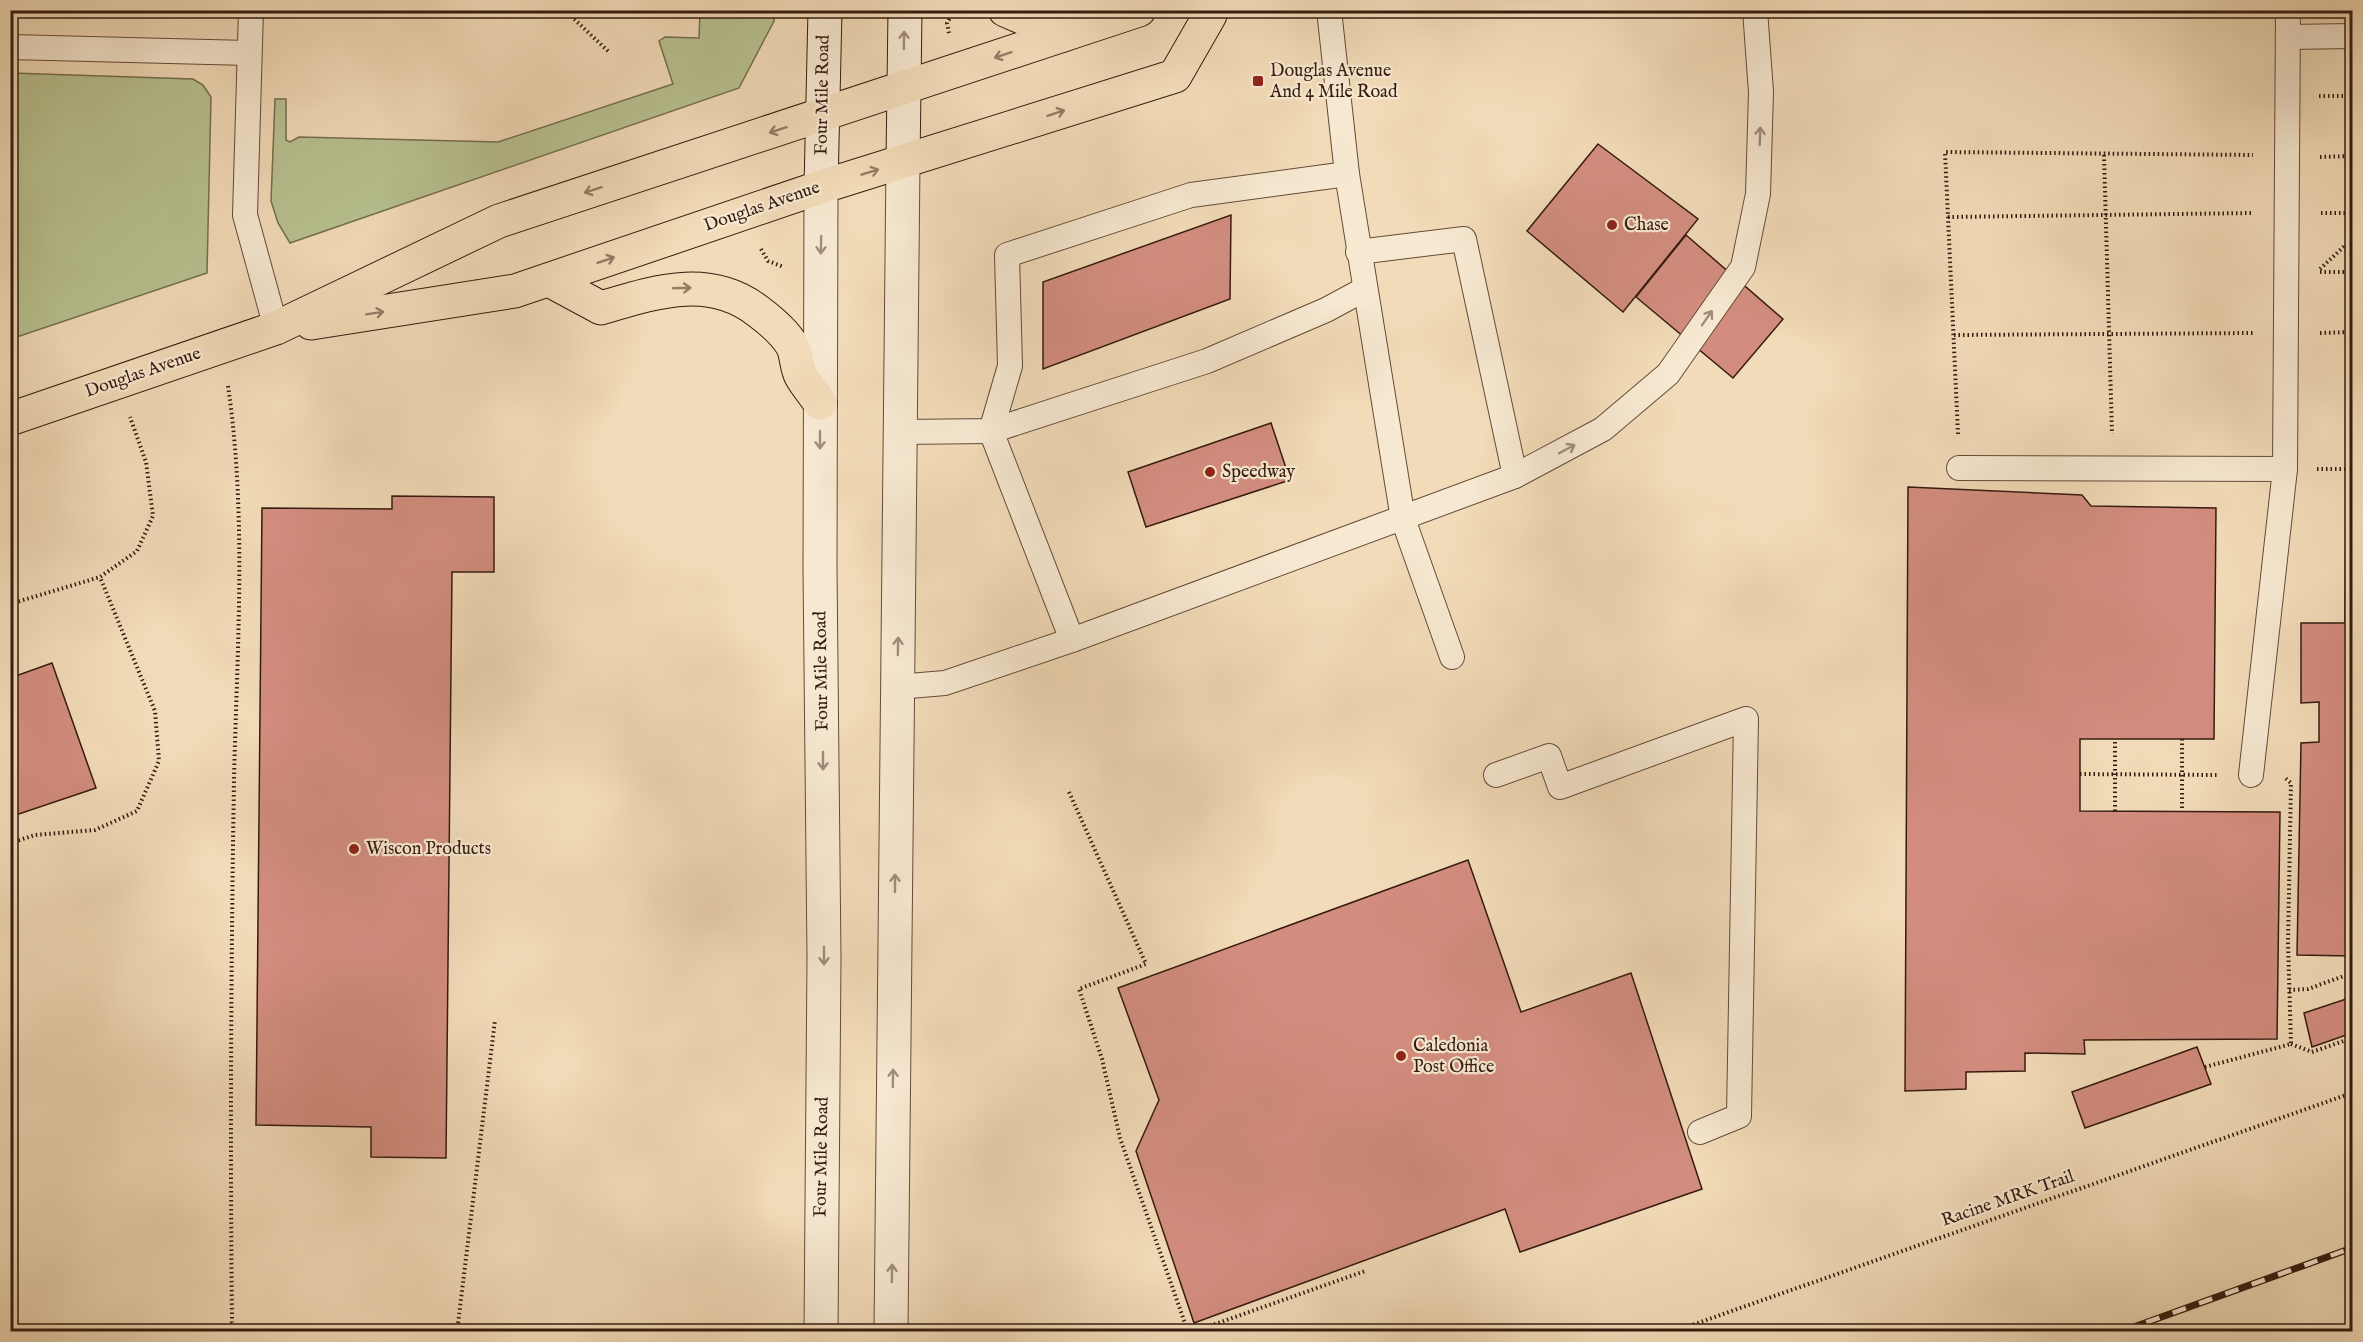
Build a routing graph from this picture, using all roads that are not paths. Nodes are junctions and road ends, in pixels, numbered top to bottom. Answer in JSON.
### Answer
{"nodes":[{"id":1,"x":251,"y":10,"type":"edge"},
{"id":2,"x":825,"y":10,"type":"edge"},
{"id":3,"x":905,"y":10,"type":"edge"},
{"id":4,"x":1005,"y":10,"type":"edge"},
{"id":5,"x":1139,"y":10,"type":"edge"},
{"id":6,"x":1329,"y":10,"type":"edge"},
{"id":7,"x":1755,"y":10,"type":"edge"},
{"id":8,"x":2288,"y":10,"type":"edge"},
{"id":9,"x":1205,"y":12,"type":"edge"},
{"id":10,"x":1063,"y":35,"type":"junction"},
{"id":11,"x":2352,"y":36,"type":"edge"},
{"id":12,"x":2288,"y":37,"type":"junction"},
{"id":13,"x":10,"y":47,"type":"edge"},
{"id":14,"x":249,"y":53,"type":"junction"},
{"id":15,"x":903,"y":88,"type":"junction"},
{"id":16,"x":822,"y":115,"type":"junction"},
{"id":17,"x":903,"y":162,"type":"junction"},
{"id":18,"x":1347,"y":174,"type":"junction"},
{"id":19,"x":821,"y":187,"type":"junction"},
{"id":20,"x":1358,"y":252,"type":"junction"},
{"id":21,"x":549,"y":280,"type":"junction"},
{"id":22,"x":1365,"y":289,"type":"junction"},
{"id":23,"x":276,"y":328,"type":"junction"},
{"id":24,"x":820,"y":403,"type":"junction"},
{"id":25,"x":10,"y":419,"type":"edge"},
{"id":26,"x":991,"y":431,"type":"junction"},
{"id":27,"x":900,"y":432,"type":"junction"},
{"id":28,"x":1959,"y":468,"type":"road end"},
{"id":29,"x":2285,"y":469,"type":"junction"},
{"id":30,"x":1515,"y":476,"type":"junction"},
{"id":31,"x":1403,"y":519,"type":"junction"},
{"id":32,"x":1072,"y":640,"type":"junction"},
{"id":33,"x":1452,"y":657,"type":"dead end"},
{"id":34,"x":897,"y":687,"type":"junction"},
{"id":35,"x":1496,"y":775,"type":"dead end"},
{"id":36,"x":2251,"y":775,"type":"road end"},
{"id":37,"x":1700,"y":1132,"type":"dead end"},
{"id":38,"x":820,"y":1332,"type":"edge"},
{"id":39,"x":891,"y":1332,"type":"edge"}],
"edges":[{"from":1,"to":14,"type":"lane"},
{"from":2,"to":16,"type":"street","name":"Four Mile Road"},
{"from":15,"to":3,"type":"street","one_way":true},
{"from":4,"to":10,"type":"main road"},
{"from":5,"to":10,"type":"main road","name":"Douglas Avenue"},
{"from":6,"to":18,"type":"lane"},
{"from":30,"to":7,"type":"lane","one_way":true},
{"from":8,"to":12,"type":"lane"},
{"from":17,"to":9,"type":"main road","name":"Douglas Avenue","one_way":true},
{"from":10,"to":15,"type":"main road","name":"Douglas Avenue","one_way":true},
{"from":11,"to":12,"type":"lane"},
{"from":12,"to":29,"type":"lane"},
{"from":13,"to":14,"type":"lane"},
{"from":14,"to":23,"type":"lane"},
{"from":15,"to":16,"type":"main road","name":"Douglas Avenue"},
{"from":15,"to":17,"type":"street"},
{"from":16,"to":19,"type":"street","name":"Four Mile Road"},
{"from":16,"to":23,"type":"main road","name":"Douglas Avenue","one_way":true},
{"from":19,"to":17,"type":"main road","name":"Douglas Avenue","one_way":true},
{"from":17,"to":27,"type":"street"},
{"from":18,"to":20,"type":"lane"},
{"from":18,"to":26,"type":"lane"},
{"from":21,"to":19,"type":"main road","name":"Douglas Avenue","one_way":true},
{"from":19,"to":24,"type":"street","name":"Four Mile Road","one_way":true},
{"from":20,"to":22,"type":"lane"},
{"from":20,"to":30,"type":"lane"},
{"from":23,"to":21,"type":"main road","name":"Douglas Avenue","one_way":true},
{"from":21,"to":24,"type":"main road","one_way":true},
{"from":22,"to":26,"type":"lane"},
{"from":22,"to":31,"type":"lane"},
{"from":23,"to":25,"type":"main road","name":"Douglas Avenue"},
{"from":24,"to":38,"type":"street","name":"Four Mile Road","one_way":true},
{"from":26,"to":27,"type":"lane"},
{"from":26,"to":32,"type":"lane"},
{"from":34,"to":27,"type":"street","one_way":true},
{"from":28,"to":29,"type":"lane"},
{"from":29,"to":36,"type":"lane"},
{"from":30,"to":31,"type":"lane"},
{"from":31,"to":32,"type":"lane"},
{"from":31,"to":33,"type":"lane"},
{"from":32,"to":34,"type":"lane"},
{"from":39,"to":34,"type":"street","one_way":true},
{"from":35,"to":37,"type":"lane"}]}
